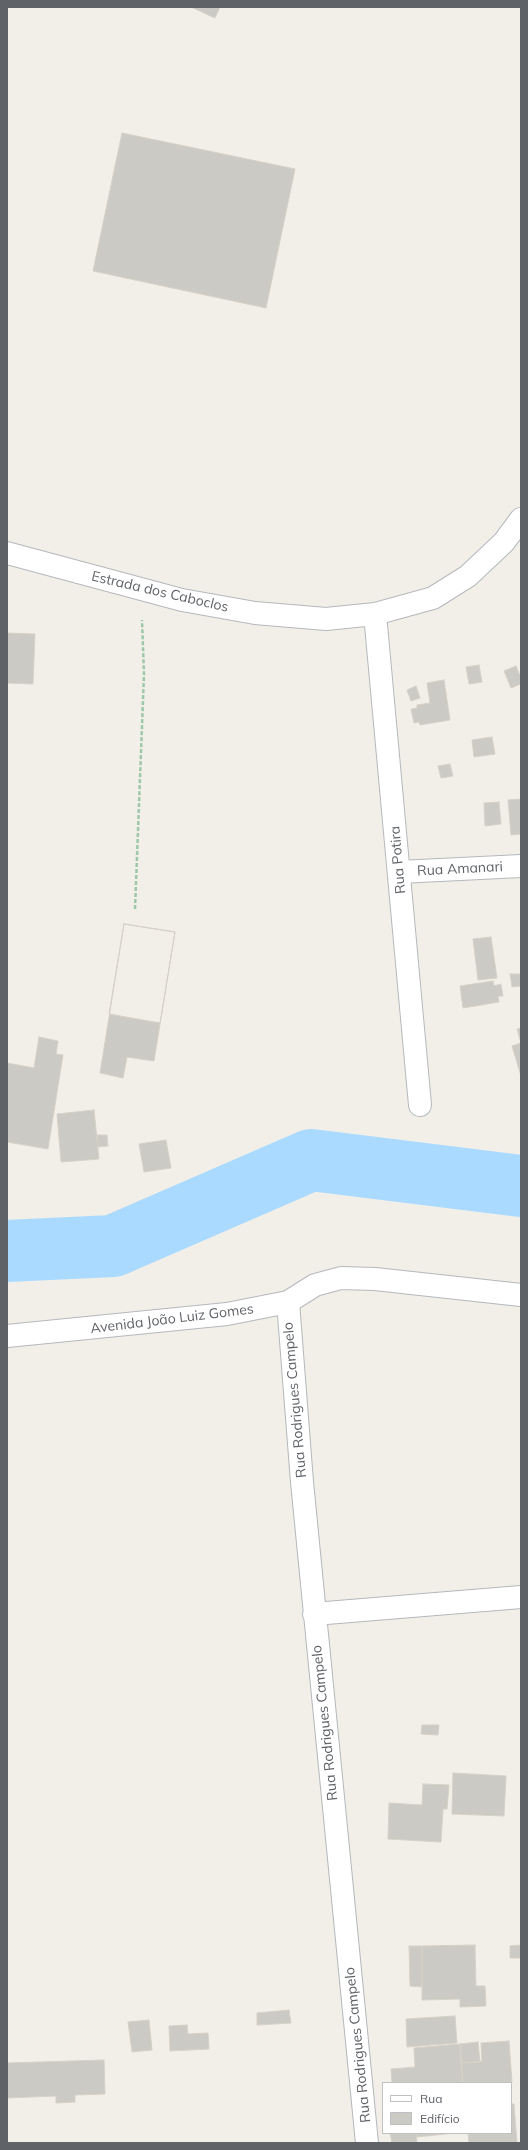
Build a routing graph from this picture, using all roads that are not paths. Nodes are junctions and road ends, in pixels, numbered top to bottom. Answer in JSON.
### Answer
{"nodes":[{"id":1,"x":521,"y":519,"type":"edge"},
{"id":2,"x":7,"y":553,"type":"edge"},
{"id":3,"x":375,"y":614,"type":"junction"},
{"id":4,"x":521,"y":866,"type":"edge"},
{"id":5,"x":399,"y":872,"type":"junction"},
{"id":6,"x":420,"y":1105,"type":"dead end"},
{"id":7,"x":521,"y":1295,"type":"edge"},
{"id":8,"x":288,"y":1302,"type":"junction"},
{"id":9,"x":7,"y":1336,"type":"edge"},
{"id":10,"x":521,"y":1597,"type":"edge"},
{"id":11,"x":314,"y":1614,"type":"junction"},
{"id":12,"x":367,"y":2143,"type":"edge"}],
"edges":[{"from":1,"to":3,"type":"street","name":"Estrada dos Caboclos"},
{"from":2,"to":3,"type":"street","name":"Estrada dos Caboclos"},
{"from":3,"to":5,"type":"street","name":"Rua Potira"},
{"from":4,"to":5,"type":"street","name":"Rua Amanari"},
{"from":5,"to":6,"type":"street","name":"Rua Potira"},
{"from":7,"to":8,"type":"street","name":"Avenida João Luiz Gomes"},
{"from":8,"to":9,"type":"street","name":"Avenida João Luiz Gomes"},
{"from":8,"to":11,"type":"street","name":"Rua Rodrigues Campelo"},
{"from":10,"to":11,"type":"street"},
{"from":11,"to":12,"type":"street","name":"Rua Rodrigues Campelo"}]}
